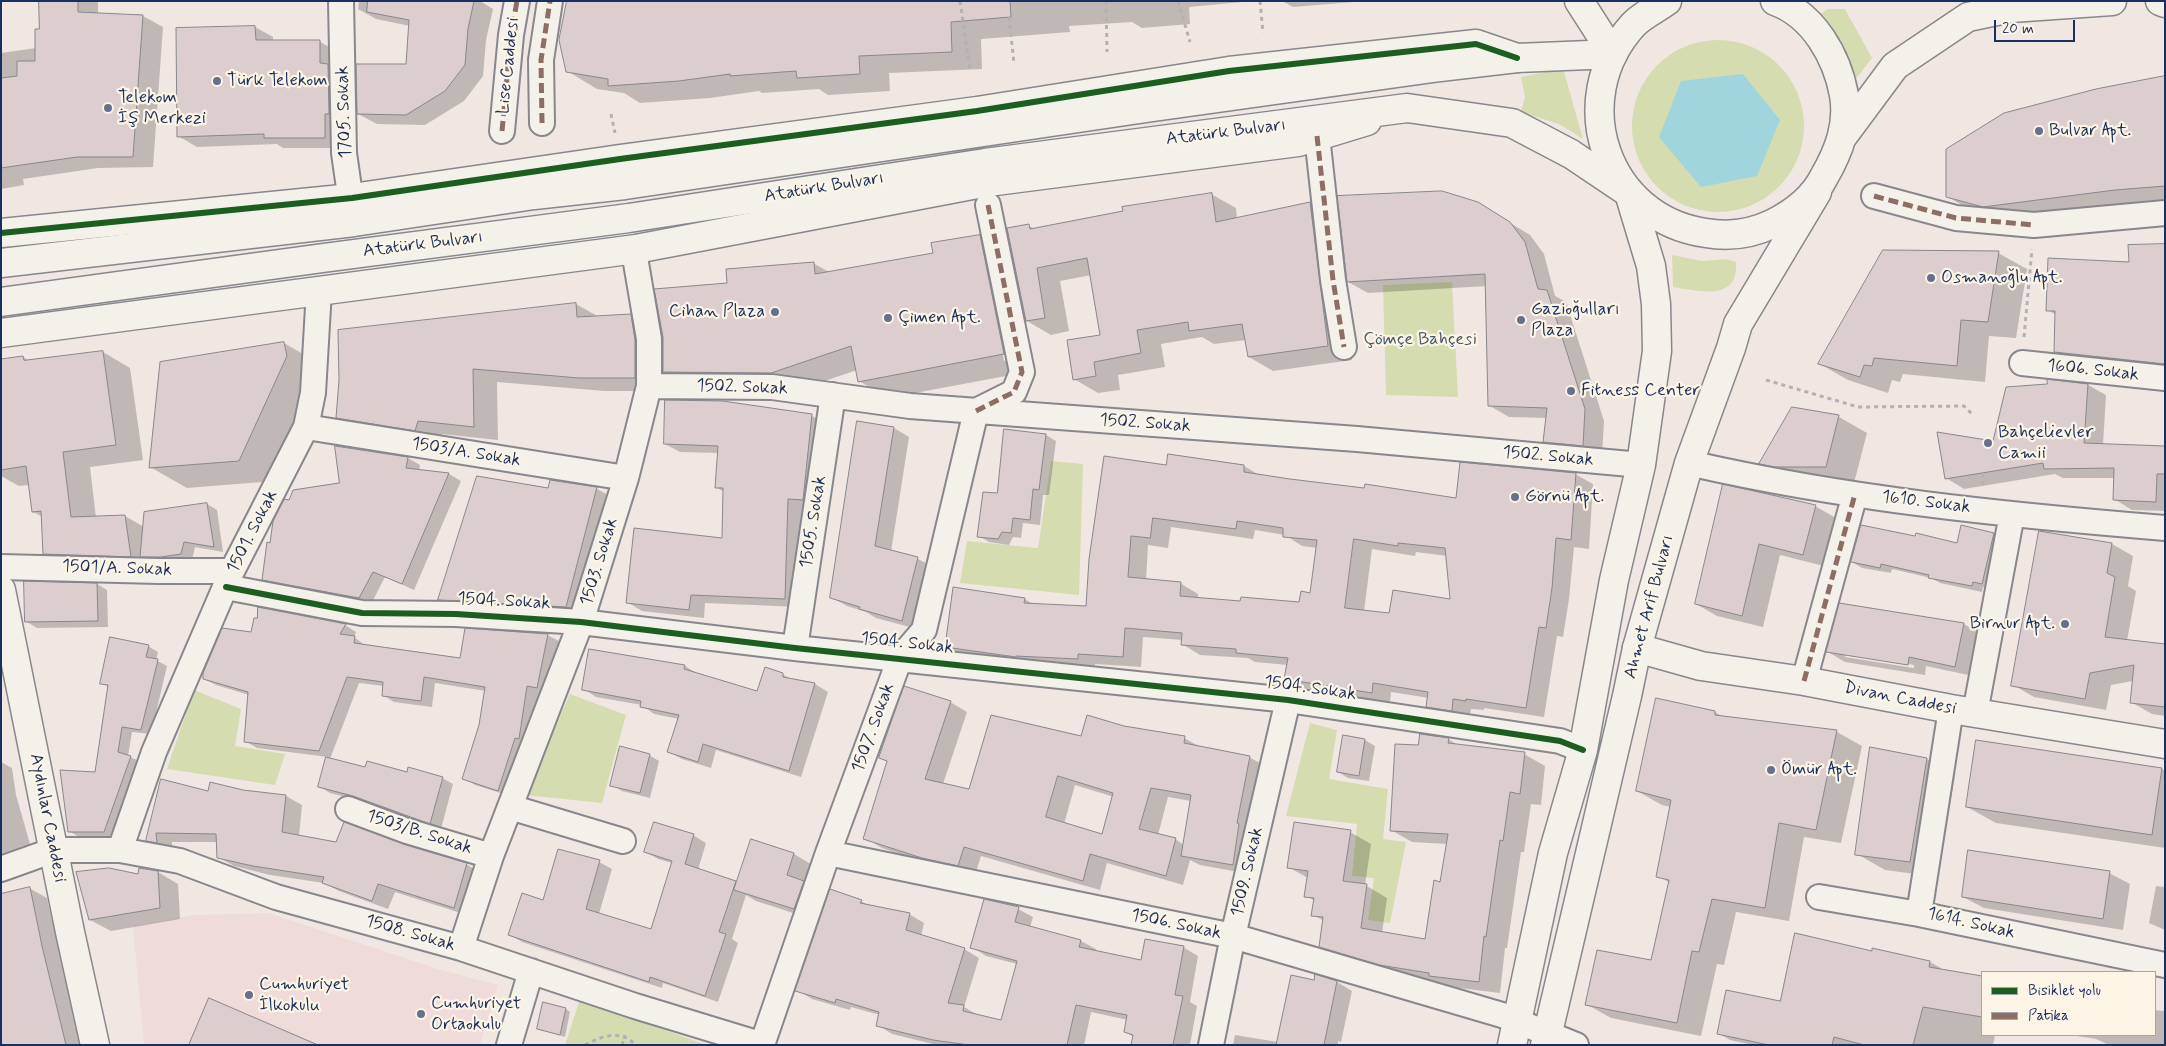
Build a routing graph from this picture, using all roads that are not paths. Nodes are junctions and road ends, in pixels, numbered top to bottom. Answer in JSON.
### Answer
{"nodes":[{"id":1,"x":341,"y":1,"type":"edge"},
{"id":2,"x":517,"y":1,"type":"edge"},
{"id":3,"x":550,"y":1,"type":"edge"},
{"id":4,"x":1579,"y":1,"type":"edge"},
{"id":5,"x":1667,"y":1,"type":"edge"},
{"id":6,"x":2112,"y":1,"type":"edge"},
{"id":7,"x":2160,"y":1,"type":"edge"},
{"id":8,"x":1783,"y":2,"type":"edge"},
{"id":9,"x":2165,"y":3,"type":"edge"},
{"id":10,"x":1613,"y":54,"type":"junction"},
{"id":11,"x":1407,"y":108,"type":"junction"},
{"id":12,"x":542,"y":123,"type":"dead end"},
{"id":13,"x":502,"y":131,"type":"dead end"},
{"id":14,"x":1317,"y":136,"type":"junction"},
{"id":15,"x":1843,"y":136,"type":"junction"},
{"id":16,"x":1817,"y":192,"type":"junction"},
{"id":17,"x":1630,"y":193,"type":"junction"},
{"id":18,"x":1874,"y":196,"type":"dead end"},
{"id":19,"x":988,"y":205,"type":"dead end"},
{"id":20,"x":353,"y":210,"type":"junction"},
{"id":21,"x":2165,"y":213,"type":"edge"},
{"id":22,"x":1,"y":233,"type":"edge"},
{"id":23,"x":636,"y":249,"type":"junction"},
{"id":24,"x":1,"y":262,"type":"edge"},
{"id":25,"x":320,"y":290,"type":"junction"},
{"id":26,"x":1,"y":302,"type":"edge"},
{"id":27,"x":1,"y":334,"type":"edge"},
{"id":28,"x":1344,"y":347,"type":"dead end"},
{"id":29,"x":2022,"y":363,"type":"road end"},
{"id":30,"x":2165,"y":378,"type":"edge"},
{"id":31,"x":649,"y":386,"type":"junction"},
{"id":32,"x":833,"y":395,"type":"junction"},
{"id":33,"x":976,"y":411,"type":"junction"},
{"id":34,"x":306,"y":427,"type":"junction"},
{"id":35,"x":1690,"y":463,"type":"junction"},
{"id":36,"x":1641,"y":465,"type":"junction"},
{"id":37,"x":626,"y":478,"type":"junction"},
{"id":38,"x":1855,"y":494,"type":"junction"},
{"id":39,"x":2012,"y":514,"type":"junction"},
{"id":40,"x":2165,"y":528,"type":"edge"},
{"id":41,"x":1,"y":567,"type":"edge"},
{"id":42,"x":229,"y":579,"type":"junction"},
{"id":43,"x":2,"y":600,"type":"edge"},
{"id":44,"x":581,"y":622,"type":"junction"},
{"id":45,"x":795,"y":648,"type":"junction"},
{"id":46,"x":1637,"y":648,"type":"junction"},
{"id":47,"x":900,"y":658,"type":"junction"},
{"id":48,"x":1804,"y":681,"type":"junction"},
{"id":49,"x":1288,"y":700,"type":"junction"},
{"id":50,"x":1963,"y":711,"type":"junction"},
{"id":51,"x":2165,"y":744,"type":"edge"},
{"id":52,"x":1583,"y":750,"type":"junction"},
{"id":53,"x":510,"y":807,"type":"junction"},
{"id":54,"x":348,"y":810,"type":"dead end"},
{"id":55,"x":623,"y":841,"type":"dead end"},
{"id":56,"x":54,"y":850,"type":"junction"},
{"id":57,"x":120,"y":850,"type":"junction"},
{"id":58,"x":828,"y":853,"type":"junction"},
{"id":59,"x":491,"y":856,"type":"junction"},
{"id":60,"x":1,"y":869,"type":"edge"},
{"id":61,"x":1819,"y":897,"type":"dead end"},
{"id":62,"x":1919,"y":914,"type":"junction"},
{"id":63,"x":1233,"y":936,"type":"junction"},
{"id":64,"x":461,"y":948,"type":"junction"},
{"id":65,"x":2165,"y":965,"type":"edge"},
{"id":66,"x":532,"y":972,"type":"junction"},
{"id":67,"x":1515,"y":1033,"type":"edge"},
{"id":68,"x":1546,"y":1039,"type":"edge"},
{"id":69,"x":95,"y":1045,"type":"edge"},
{"id":70,"x":508,"y":1045,"type":"edge"},
{"id":71,"x":762,"y":1045,"type":"edge"},
{"id":72,"x":1211,"y":1045,"type":"edge"},
{"id":73,"x":1576,"y":1045,"type":"edge"}],
"edges":[{"from":1,"to":20,"type":"street","name":"1705. Sokak"},
{"from":2,"to":13,"type":"street","name":"Lise Caddesi"},
{"from":3,"to":12,"type":"street"},
{"from":4,"to":10,"type":"main road"},
{"from":5,"to":10,"type":"main road"},
{"from":6,"to":15,"type":"main road"},
{"from":7,"to":9,"type":"main road"},
{"from":8,"to":15,"type":"main road"},
{"from":10,"to":17,"type":"main road"},
{"from":10,"to":20,"type":"main road","name":"Atatürk Bulvarı"},
{"from":11,"to":14,"type":"main road"},
{"from":11,"to":17,"type":"main road","name":"Atatürk Bulvarı"},
{"from":11,"to":26,"type":"main road","name":"Atatürk Bulvarı"},
{"from":14,"to":23,"type":"main road"},
{"from":14,"to":28,"type":"street"},
{"from":15,"to":16,"type":"main road","name":"Ahmet Arif Bulvarı"},
{"from":16,"to":17,"type":"main road"},
{"from":16,"to":35,"type":"main road","name":"Ahmet Arif Bulvarı"},
{"from":17,"to":36,"type":"main road","name":"Ahmet Arif Bulvarı"},
{"from":18,"to":21,"type":"street"},
{"from":19,"to":33,"type":"street"},
{"from":20,"to":22,"type":"main road"},
{"from":20,"to":24,"type":"main road","name":"Atatürk Bulvarı"},
{"from":23,"to":25,"type":"main road"},
{"from":23,"to":31,"type":"street","name":"1503. Sokak"},
{"from":25,"to":27,"type":"main road"},
{"from":25,"to":34,"type":"street","name":"1501. Sokak"},
{"from":29,"to":30,"type":"street","name":"1606. Sokak"},
{"from":31,"to":32,"type":"street","name":"1502. Sokak"},
{"from":31,"to":37,"type":"street","name":"1503. Sokak"},
{"from":32,"to":33,"type":"street","name":"1502. Sokak"},
{"from":32,"to":45,"type":"street","name":"1505. Sokak"},
{"from":33,"to":36,"type":"street","name":"1502. Sokak"},
{"from":33,"to":47,"type":"street","name":"1507. Sokak"},
{"from":34,"to":37,"type":"street","name":"1503/A. Sokak"},
{"from":34,"to":42,"type":"street","name":"1501. Sokak"},
{"from":35,"to":38,"type":"street","name":"1610. Sokak"},
{"from":35,"to":46,"type":"main road","name":"Ahmet Arif Bulvarı"},
{"from":36,"to":52,"type":"main road","name":"Ahmet Arif Bulvarı"},
{"from":37,"to":44,"type":"street","name":"1503. Sokak"},
{"from":38,"to":39,"type":"street","name":"1610. Sokak"},
{"from":38,"to":48,"type":"street"},
{"from":39,"to":40,"type":"street","name":"1610. Sokak"},
{"from":39,"to":50,"type":"street","name":"1614. Sokak"},
{"from":41,"to":42,"type":"street","name":"1501/A. Sokak"},
{"from":42,"to":44,"type":"street","name":"1504. Sokak"},
{"from":42,"to":57,"type":"street","name":"1501. Sokak"},
{"from":43,"to":56,"type":"main road","name":"Aydınlar Caddesi"},
{"from":44,"to":45,"type":"street","name":"1504. Sokak"},
{"from":44,"to":53,"type":"street","name":"1503. Sokak"},
{"from":45,"to":47,"type":"street","name":"1504. Sokak"},
{"from":46,"to":48,"type":"main road","name":"Divan Caddesi"},
{"from":46,"to":68,"type":"main road","name":"Ahmet Arif Bulvarı"},
{"from":47,"to":49,"type":"street","name":"1504. Sokak"},
{"from":47,"to":58,"type":"street","name":"1507. Sokak"},
{"from":48,"to":50,"type":"main road","name":"Divan Caddesi"},
{"from":49,"to":52,"type":"street","name":"1504. Sokak"},
{"from":49,"to":63,"type":"street","name":"1509. Sokak"},
{"from":50,"to":51,"type":"main road","name":"Divan Caddesi"},
{"from":50,"to":62,"type":"street","name":"1614. Sokak"},
{"from":52,"to":67,"type":"main road","name":"Ahmet Arif Bulvarı"},
{"from":53,"to":55,"type":"street"},
{"from":53,"to":59,"type":"street","name":"1503. Sokak"},
{"from":54,"to":59,"type":"street","name":"1503/B. Sokak"},
{"from":56,"to":57,"type":"street","name":"1508. Sokak"},
{"from":56,"to":60,"type":"street","name":"1508. Sokak"},
{"from":56,"to":69,"type":"main road","name":"Aydınlar Caddesi"},
{"from":57,"to":64,"type":"street","name":"1508. Sokak"},
{"from":58,"to":63,"type":"street","name":"1506. Sokak"},
{"from":58,"to":71,"type":"street","name":"1507. Sokak"},
{"from":59,"to":64,"type":"street","name":"1503. Sokak"},
{"from":61,"to":62,"type":"street"},
{"from":62,"to":65,"type":"street","name":"1614. Sokak"},
{"from":63,"to":67,"type":"street","name":"1506. Sokak"},
{"from":63,"to":72,"type":"street","name":"1509. Sokak"},
{"from":64,"to":66,"type":"street","name":"1508. Sokak"},
{"from":66,"to":70,"type":"street"},
{"from":66,"to":71,"type":"street","name":"1508. Sokak"},
{"from":67,"to":68,"type":"street","name":"1506. Sokak"},
{"from":68,"to":73,"type":"street","name":"1506. Sokak"}]}
